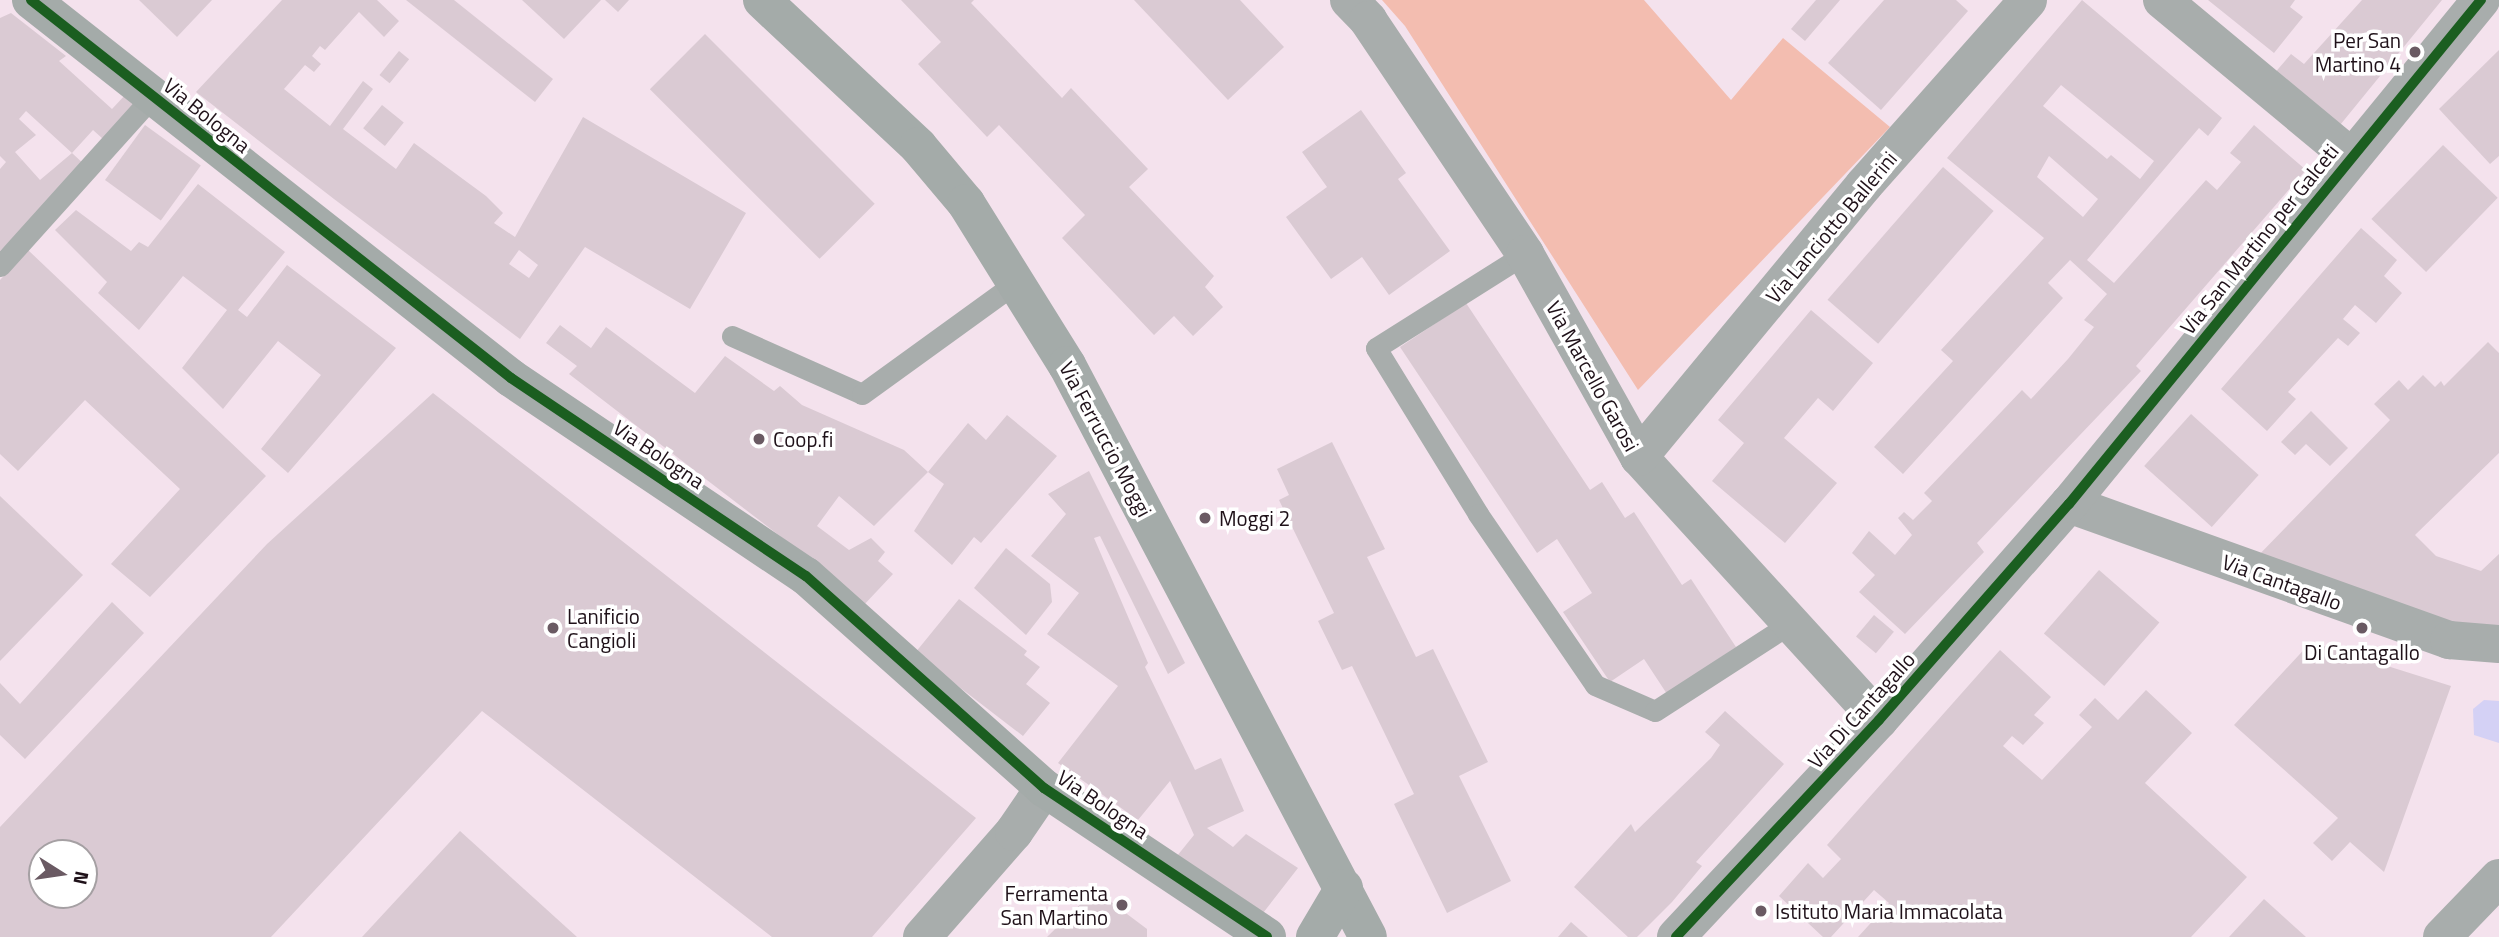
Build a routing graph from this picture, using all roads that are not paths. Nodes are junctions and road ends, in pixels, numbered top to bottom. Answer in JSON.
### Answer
{"nodes":[{"id":1,"x":31,"y":0,"type":"edge"},
{"id":2,"x":762,"y":0,"type":"edge"},
{"id":3,"x":1349,"y":0,"type":"edge"},
{"id":4,"x":2028,"y":0,"type":"edge"},
{"id":5,"x":2162,"y":0,"type":"edge"},
{"id":6,"x":2481,"y":0,"type":"edge"},
{"id":7,"x":153,"y":96,"type":"junction"},
{"id":8,"x":2351,"y":157,"type":"junction"},
{"id":9,"x":1525,"y":254,"type":"junction"},
{"id":10,"x":0,"y":266,"type":"edge"},
{"id":11,"x":1014,"y":284,"type":"junction"},
{"id":12,"x":732,"y":336,"type":"dead end"},
{"id":13,"x":1639,"y":457,"type":"junction"},
{"id":14,"x":2069,"y":504,"type":"junction"},
{"id":15,"x":1791,"y":623,"type":"junction"},
{"id":16,"x":2499,"y":644,"type":"edge"},
{"id":17,"x":1879,"y":720,"type":"junction"},
{"id":18,"x":1044,"y":788,"type":"junction"},
{"id":19,"x":2499,"y":878,"type":"edge"},
{"id":20,"x":1343,"y":888,"type":"junction"},
{"id":21,"x":922,"y":937,"type":"edge"},
{"id":22,"x":1267,"y":937,"type":"edge"},
{"id":23,"x":1315,"y":937,"type":"edge"},
{"id":24,"x":1368,"y":937,"type":"edge"},
{"id":25,"x":1676,"y":937,"type":"edge"},
{"id":26,"x":2442,"y":937,"type":"edge"}],
"edges":[{"from":1,"to":7,"type":"street","name":"Via Bologna"},
{"from":2,"to":11,"type":"street","name":"Via Ferruccio Moggi"},
{"from":3,"to":9,"type":"street","name":"Via Marcello Garosi"},
{"from":4,"to":13,"type":"street","name":"Via Lanciotto Ballerini"},
{"from":5,"to":8,"type":"street"},
{"from":6,"to":8,"type":"street","name":"Via San Martino per Galceti"},
{"from":7,"to":10,"type":"lane"},
{"from":7,"to":18,"type":"street","name":"Via Bologna"},
{"from":8,"to":14,"type":"street","name":"Via San Martino per Galceti"},
{"from":9,"to":13,"type":"street","name":"Via Marcello Garosi"},
{"from":9,"to":15,"type":"lane"},
{"from":11,"to":12,"type":"lane"},
{"from":11,"to":20,"type":"street","name":"Via Ferruccio Moggi"},
{"from":13,"to":15,"type":"street","name":"Via Marcello Garosi"},
{"from":14,"to":16,"type":"street","name":"Via Cantagallo"},
{"from":14,"to":17,"type":"street","name":"Via Di Cantagallo"},
{"from":15,"to":17,"type":"street","name":"Via Marcello Garosi"},
{"from":17,"to":25,"type":"street","name":"Via Di Cantagallo"},
{"from":18,"to":21,"type":"street"},
{"from":18,"to":22,"type":"street","name":"Via Bologna"},
{"from":19,"to":26,"type":"street"},
{"from":20,"to":23,"type":"street"},
{"from":20,"to":24,"type":"street","name":"Via Ferruccio Moggi"}]}
